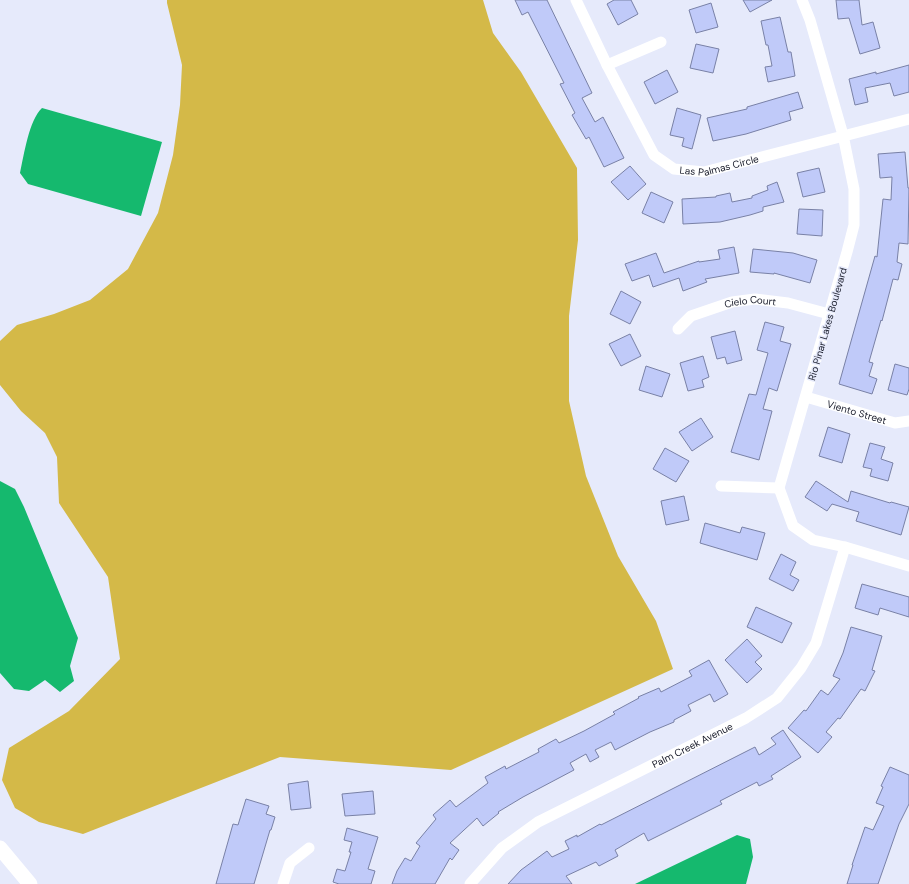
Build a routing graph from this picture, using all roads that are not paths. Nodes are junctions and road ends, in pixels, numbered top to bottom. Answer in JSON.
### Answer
{"nodes":[{"id":1,"x":576,"y":0,"type":"edge"},
{"id":2,"x":802,"y":0,"type":"edge"},
{"id":3,"x":661,"y":42,"type":"dead end"},
{"id":4,"x":607,"y":66,"type":"junction"},
{"id":5,"x":909,"y":119,"type":"edge"},
{"id":6,"x":843,"y":135,"type":"junction"},
{"id":7,"x":829,"y":314,"type":"junction"},
{"id":8,"x":678,"y":329,"type":"dead end"},
{"id":9,"x":806,"y":397,"type":"junction"},
{"id":10,"x":909,"y":421,"type":"edge"},
{"id":11,"x":721,"y":486,"type":"dead end"},
{"id":12,"x":779,"y":488,"type":"junction"},
{"id":13,"x":844,"y":547,"type":"junction"},
{"id":14,"x":909,"y":566,"type":"edge"},
{"id":15,"x":0,"y":848,"type":"edge"},
{"id":16,"x":308,"y":848,"type":"dead end"},
{"id":17,"x":30,"y":884,"type":"edge"},
{"id":18,"x":283,"y":884,"type":"edge"},
{"id":19,"x":470,"y":884,"type":"edge"}],
"edges":[{"from":1,"to":4,"type":"street","name":"Las Palmas Circle"},
{"from":2,"to":6,"type":"street","name":"Rio Pinar Lakes Boulevard"},
{"from":3,"to":4,"type":"street"},
{"from":4,"to":6,"type":"street","name":"Las Palmas Circle"},
{"from":5,"to":6,"type":"street","name":"Las Palmas Circle"},
{"from":6,"to":7,"type":"street","name":"Rio Pinar Lakes Boulevard"},
{"from":7,"to":8,"type":"street","name":"Cielo Court"},
{"from":7,"to":9,"type":"street","name":"Rio Pinar Lakes Boulevard"},
{"from":9,"to":10,"type":"street","name":"Viento Street"},
{"from":9,"to":12,"type":"street","name":"Rio Pinar Lakes Boulevard"},
{"from":11,"to":12,"type":"street"},
{"from":12,"to":13,"type":"street"},
{"from":13,"to":14,"type":"street"},
{"from":13,"to":19,"type":"street","name":"Palm Creek Avenue"},
{"from":15,"to":17,"type":"street"},
{"from":16,"to":18,"type":"street"}]}
